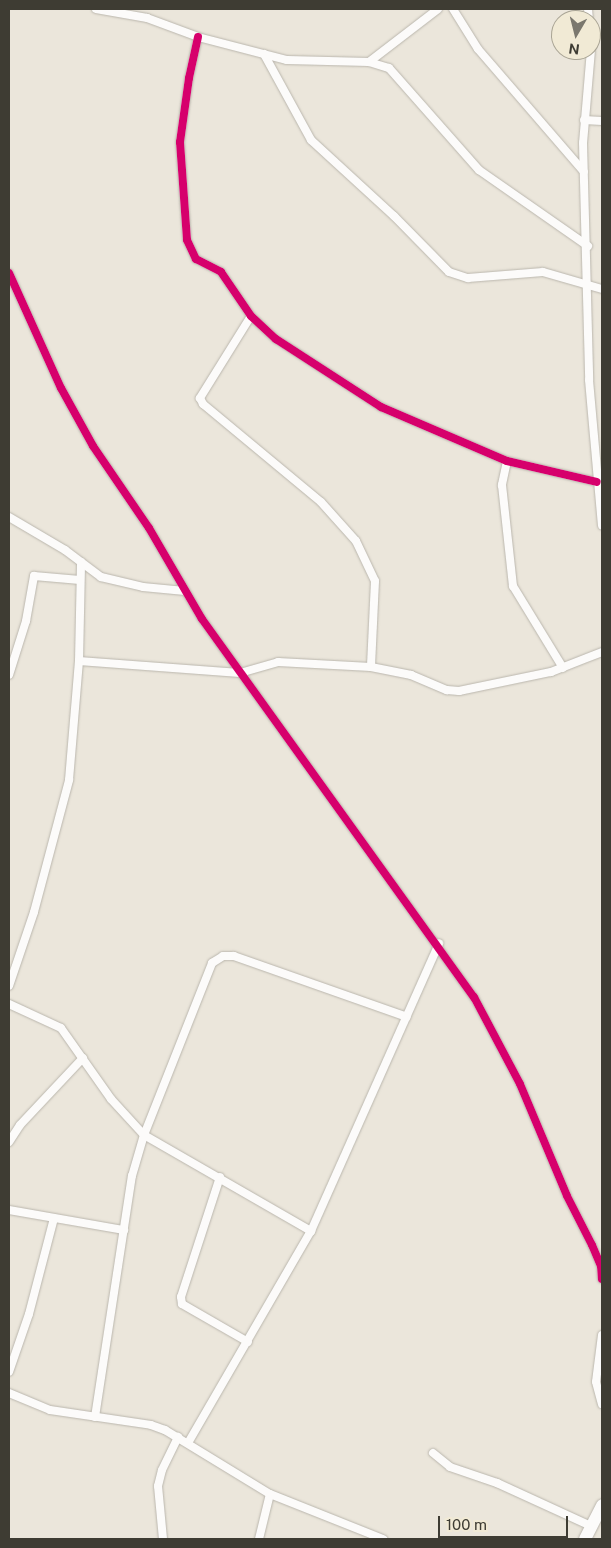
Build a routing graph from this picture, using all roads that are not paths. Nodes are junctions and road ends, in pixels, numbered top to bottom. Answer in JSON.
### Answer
{"nodes":[{"id":1,"x":96,"y":9,"type":"edge"},
{"id":2,"x":438,"y":9,"type":"edge"},
{"id":3,"x":452,"y":9,"type":"edge"},
{"id":4,"x":198,"y":37,"type":"junction"},
{"id":5,"x":264,"y":54,"type":"junction"},
{"id":6,"x":592,"y":60,"type":"edge"},
{"id":7,"x":369,"y":62,"type":"junction"},
{"id":8,"x":584,"y":120,"type":"junction"},
{"id":9,"x":602,"y":121,"type":"edge"},
{"id":10,"x":584,"y":172,"type":"junction"},
{"id":11,"x":588,"y":246,"type":"junction"},
{"id":12,"x":9,"y":273,"type":"edge"},
{"id":13,"x":589,"y":284,"type":"junction"},
{"id":14,"x":602,"y":289,"type":"edge"},
{"id":15,"x":251,"y":316,"type":"junction"},
{"id":16,"x":507,"y":461,"type":"junction"},
{"id":17,"x":597,"y":482,"type":"junction"},
{"id":18,"x":9,"y":516,"type":"edge"},
{"id":19,"x":602,"y":525,"type":"edge"},
{"id":20,"x":81,"y":562,"type":"junction"},
{"id":21,"x":80,"y":580,"type":"junction"},
{"id":22,"x":184,"y":591,"type":"junction"},
{"id":23,"x":602,"y":653,"type":"edge"},
{"id":24,"x":79,"y":661,"type":"junction"},
{"id":25,"x":371,"y":667,"type":"junction"},
{"id":26,"x":563,"y":668,"type":"junction"},
{"id":27,"x":240,"y":673,"type":"junction"},
{"id":28,"x":9,"y":675,"type":"edge"},
{"id":29,"x":438,"y":943,"type":"junction"},
{"id":30,"x":9,"y":986,"type":"edge"},
{"id":31,"x":9,"y":1004,"type":"edge"},
{"id":32,"x":406,"y":1017,"type":"junction"},
{"id":33,"x":83,"y":1058,"type":"junction"},
{"id":34,"x":144,"y":1135,"type":"junction"},
{"id":35,"x":9,"y":1142,"type":"edge"},
{"id":36,"x":220,"y":1177,"type":"junction"},
{"id":37,"x":9,"y":1210,"type":"edge"},
{"id":38,"x":54,"y":1218,"type":"junction"},
{"id":39,"x":124,"y":1230,"type":"junction"},
{"id":40,"x":311,"y":1231,"type":"junction"},
{"id":41,"x":592,"y":1245,"type":"junction"},
{"id":42,"x":602,"y":1245,"type":"edge"},
{"id":43,"x":602,"y":1280,"type":"edge"},
{"id":44,"x":602,"y":1335,"type":"edge"},
{"id":45,"x":248,"y":1342,"type":"junction"},
{"id":46,"x":9,"y":1372,"type":"edge"},
{"id":47,"x":9,"y":1393,"type":"edge"},
{"id":48,"x":602,"y":1404,"type":"edge"},
{"id":49,"x":95,"y":1417,"type":"junction"},
{"id":50,"x":178,"y":1437,"type":"junction"},
{"id":51,"x":188,"y":1443,"type":"junction"},
{"id":52,"x":433,"y":1453,"type":"dead end"},
{"id":53,"x":270,"y":1494,"type":"junction"},
{"id":54,"x":602,"y":1505,"type":"edge"},
{"id":55,"x":591,"y":1526,"type":"junction"},
{"id":56,"x":163,"y":1539,"type":"edge"},
{"id":57,"x":259,"y":1539,"type":"edge"},
{"id":58,"x":383,"y":1539,"type":"edge"},
{"id":59,"x":585,"y":1539,"type":"edge"}],
"edges":[{"from":1,"to":4,"type":"street"},
{"from":2,"to":7,"type":"street"},
{"from":3,"to":10,"type":"street"},
{"from":4,"to":5,"type":"street"},
{"from":4,"to":15,"type":"street"},
{"from":5,"to":7,"type":"street"},
{"from":5,"to":13,"type":"street"},
{"from":6,"to":8,"type":"street"},
{"from":7,"to":11,"type":"street"},
{"from":8,"to":9,"type":"street"},
{"from":8,"to":10,"type":"street"},
{"from":10,"to":11,"type":"street"},
{"from":11,"to":13,"type":"street"},
{"from":12,"to":22,"type":"street"},
{"from":13,"to":14,"type":"street"},
{"from":13,"to":17,"type":"street"},
{"from":15,"to":16,"type":"street"},
{"from":15,"to":25,"type":"street"},
{"from":16,"to":17,"type":"street"},
{"from":16,"to":26,"type":"street"},
{"from":17,"to":19,"type":"street"},
{"from":18,"to":20,"type":"street"},
{"from":20,"to":21,"type":"street"},
{"from":20,"to":22,"type":"street"},
{"from":21,"to":24,"type":"street"},
{"from":21,"to":28,"type":"street"},
{"from":22,"to":27,"type":"street"},
{"from":23,"to":26,"type":"street"},
{"from":24,"to":27,"type":"street"},
{"from":24,"to":30,"type":"street"},
{"from":25,"to":26,"type":"street"},
{"from":25,"to":27,"type":"street"},
{"from":27,"to":29,"type":"street"},
{"from":29,"to":32,"type":"street"},
{"from":29,"to":41,"type":"street"},
{"from":31,"to":33,"type":"street"},
{"from":32,"to":34,"type":"street"},
{"from":32,"to":40,"type":"street"},
{"from":33,"to":34,"type":"street"},
{"from":33,"to":35,"type":"street"},
{"from":34,"to":36,"type":"street"},
{"from":34,"to":39,"type":"street"},
{"from":36,"to":40,"type":"street"},
{"from":36,"to":45,"type":"street"},
{"from":37,"to":38,"type":"street"},
{"from":38,"to":39,"type":"street"},
{"from":38,"to":46,"type":"street"},
{"from":39,"to":49,"type":"street"},
{"from":40,"to":45,"type":"street"},
{"from":41,"to":42,"type":"street"},
{"from":41,"to":43,"type":"street"},
{"from":44,"to":48,"type":"street"},
{"from":45,"to":51,"type":"street"},
{"from":47,"to":49,"type":"street"},
{"from":49,"to":50,"type":"street"},
{"from":50,"to":51,"type":"street"},
{"from":50,"to":56,"type":"street"},
{"from":51,"to":53,"type":"street"},
{"from":52,"to":55,"type":"street"},
{"from":53,"to":57,"type":"street"},
{"from":53,"to":58,"type":"street"},
{"from":54,"to":55,"type":"main road"},
{"from":55,"to":59,"type":"main road"}]}
